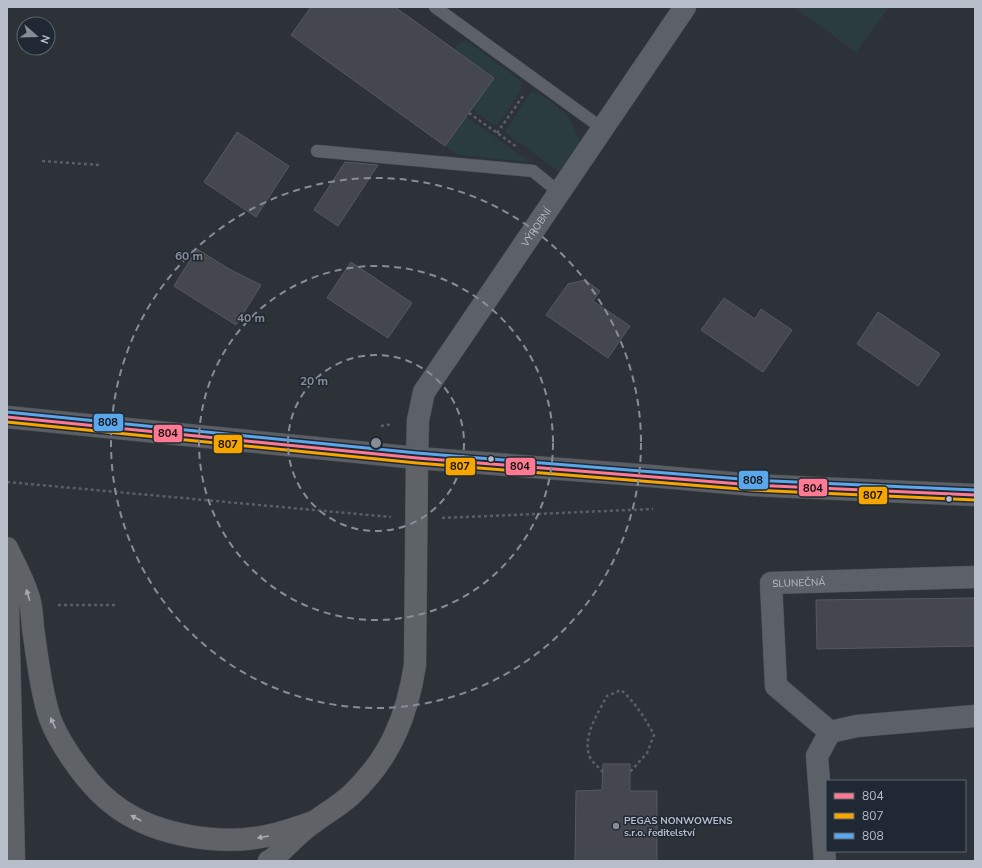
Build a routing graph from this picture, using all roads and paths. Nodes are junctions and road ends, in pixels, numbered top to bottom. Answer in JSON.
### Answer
{"nodes":[{"id":1,"x":435,"y":7,"type":"edge"},
{"id":2,"x":686,"y":7,"type":"edge"},
{"id":3,"x":534,"y":79,"type":"junction"},
{"id":4,"x":603,"y":129,"type":"junction"},
{"id":5,"x":498,"y":133,"type":"dead end"},
{"id":6,"x":317,"y":151,"type":"dead end"},
{"id":7,"x":42,"y":161,"type":"dead end"},
{"id":8,"x":100,"y":165,"type":"dead end"},
{"id":9,"x":560,"y":193,"type":"junction"},
{"id":10,"x":7,"y":417,"type":"edge"},
{"id":11,"x":417,"y":458,"type":"junction"},
{"id":12,"x":7,"y":482,"type":"edge"},
{"id":13,"x":975,"y":495,"type":"edge"},
{"id":14,"x":653,"y":508,"type":"dead end"},
{"id":15,"x":416,"y":518,"type":"junction"},
{"id":16,"x":7,"y":548,"type":"edge"},
{"id":17,"x":7,"y":563,"type":"edge"},
{"id":18,"x":975,"y":578,"type":"edge"},
{"id":19,"x":56,"y":605,"type":"dead end"},
{"id":20,"x":117,"y":605,"type":"dead end"},
{"id":21,"x":975,"y":716,"type":"edge"},
{"id":22,"x":830,"y":732,"type":"junction"},
{"id":23,"x":602,"y":772,"type":"dead end"},
{"id":24,"x":630,"y":772,"type":"dead end"},
{"id":25,"x":313,"y":822,"type":"junction"},
{"id":26,"x":14,"y":861,"type":"edge"},
{"id":27,"x":269,"y":861,"type":"edge"},
{"id":28,"x":825,"y":861,"type":"edge"}],
"edges":[{"from":1,"to":3,"type":"lane"},
{"from":2,"to":4,"type":"street","name":"VÝROBNÍ"},
{"from":3,"to":4,"type":"lane"},
{"from":3,"to":5,"type":"path"},
{"from":4,"to":9,"type":"street","name":"VÝROBNÍ"},
{"from":6,"to":9,"type":"lane"},
{"from":7,"to":8,"type":"path"},
{"from":9,"to":11,"type":"street","name":"VÝROBNÍ"},
{"from":10,"to":11,"type":"main road"},
{"from":11,"to":13,"type":"main road"},
{"from":11,"to":15,"type":"main road"},
{"from":12,"to":15,"type":"path"},
{"from":14,"to":15,"type":"path"},
{"from":15,"to":25,"type":"main road"},
{"from":25,"to":16,"type":"main road","one_way":true},
{"from":17,"to":26,"type":"main road"},
{"from":18,"to":22,"type":"street","name":"SLUNEČNÁ"},
{"from":19,"to":20,"type":"path"},
{"from":21,"to":22,"type":"street"},
{"from":22,"to":28,"type":"street"},
{"from":23,"to":24,"type":"path"},
{"from":25,"to":27,"type":"main road"}]}
